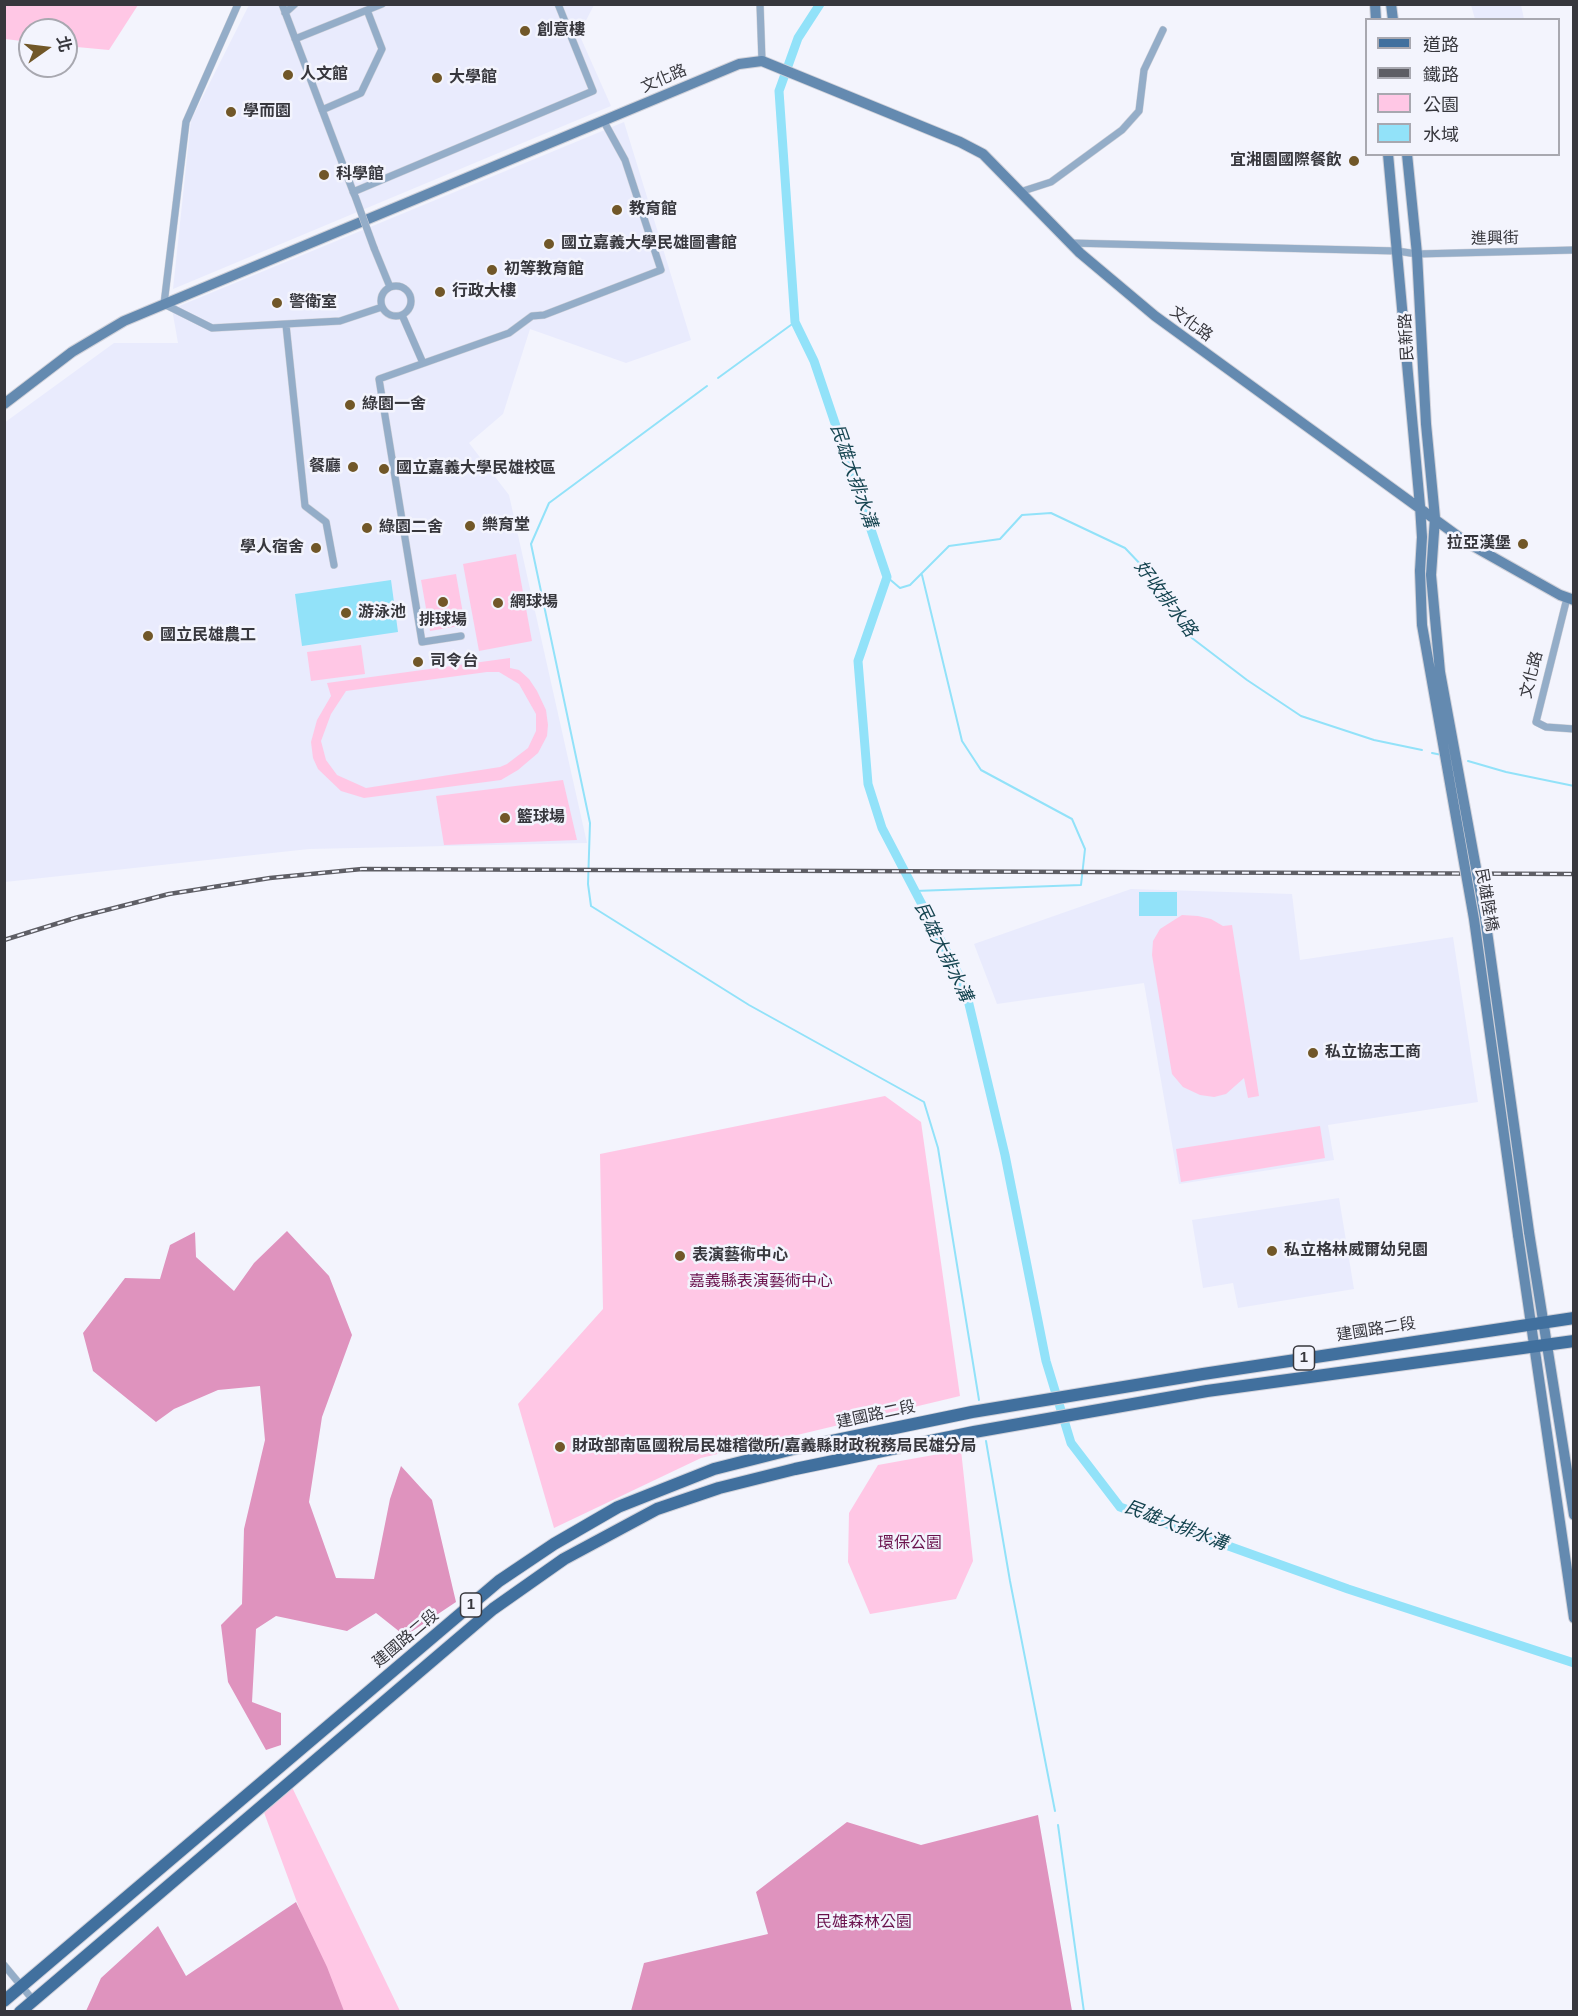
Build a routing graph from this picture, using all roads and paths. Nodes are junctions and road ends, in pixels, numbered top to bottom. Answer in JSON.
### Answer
{"nodes":[{"id":1,"x":238,"y":4,"type":"edge"},
{"id":2,"x":282,"y":4,"type":"edge"},
{"id":3,"x":295,"y":4,"type":"edge"},
{"id":4,"x":382,"y":4,"type":"edge"},
{"id":5,"x":558,"y":4,"type":"edge"},
{"id":6,"x":760,"y":4,"type":"edge"},
{"id":7,"x":367,"y":10,"type":"junction"},
{"id":8,"x":285,"y":13,"type":"junction"},
{"id":9,"x":1163,"y":30,"type":"dead end"},
{"id":10,"x":295,"y":39,"type":"junction"},
{"id":11,"x":762,"y":62,"type":"junction"},
{"id":12,"x":322,"y":110,"type":"junction"},
{"id":13,"x":603,"y":120,"type":"junction"},
{"id":14,"x":1388,"y":156,"type":"edge"},
{"id":15,"x":1407,"y":156,"type":"edge"},
{"id":16,"x":1020,"y":192,"type":"junction"},
{"id":17,"x":354,"y":194,"type":"junction"},
{"id":18,"x":1070,"y":243,"type":"junction"},
{"id":19,"x":1574,"y":250,"type":"edge"},
{"id":20,"x":1397,"y":251,"type":"junction"},
{"id":21,"x":1417,"y":254,"type":"junction"},
{"id":22,"x":390,"y":287,"type":"junction"},
{"id":23,"x":164,"y":304,"type":"junction"},
{"id":24,"x":382,"y":307,"type":"junction"},
{"id":25,"x":402,"y":315,"type":"junction"},
{"id":26,"x":286,"y":325,"type":"junction"},
{"id":27,"x":423,"y":363,"type":"junction"},
{"id":28,"x":4,"y":404,"type":"edge"},
{"id":29,"x":1420,"y":506,"type":"junction"},
{"id":30,"x":1435,"y":518,"type":"junction"},
{"id":31,"x":334,"y":565,"type":"dead end"},
{"id":32,"x":1420,"y":571,"type":"joint"},
{"id":33,"x":1431,"y":575,"type":"joint"},
{"id":34,"x":1570,"y":599,"type":"edge"},
{"id":35,"x":460,"y":636,"type":"dead end"},
{"id":36,"x":1574,"y":729,"type":"edge"},
{"id":37,"x":1523,"y":1234,"type":"junction"},
{"id":38,"x":1574,"y":1318,"type":"edge"},
{"id":39,"x":1545,"y":1322,"type":"junction"},
{"id":40,"x":1532,"y":1323,"type":"junction"},
{"id":41,"x":1574,"y":1341,"type":"edge"},
{"id":42,"x":1548,"y":1346,"type":"junction"},
{"id":43,"x":1534,"y":1347,"type":"junction"},
{"id":44,"x":1574,"y":1515,"type":"edge"},
{"id":45,"x":483,"y":1595,"type":"junction"},
{"id":46,"x":494,"y":1609,"type":"junction"},
{"id":47,"x":1574,"y":1618,"type":"edge"},
{"id":48,"x":4,"y":1965,"type":"edge"},
{"id":49,"x":23,"y":1985,"type":"junction"},
{"id":50,"x":33,"y":2000,"type":"junction"},
{"id":51,"x":4,"y":2001,"type":"edge"},
{"id":52,"x":20,"y":2012,"type":"edge"}],
"edges":[{"from":1,"to":23,"type":"street"},
{"from":2,"to":8,"type":"street"},
{"from":3,"to":8,"type":"street"},
{"from":4,"to":7,"type":"street"},
{"from":5,"to":17,"type":"street"},
{"from":6,"to":11,"type":"street"},
{"from":7,"to":10,"type":"street"},
{"from":7,"to":12,"type":"street"},
{"from":8,"to":10,"type":"street"},
{"from":9,"to":16,"type":"street"},
{"from":10,"to":12,"type":"street"},
{"from":11,"to":13,"type":"main road","name":"文化路"},
{"from":11,"to":16,"type":"main road","name":"文化路"},
{"from":12,"to":17,"type":"street"},
{"from":13,"to":23,"type":"main road","name":"文化路"},
{"from":13,"to":27,"type":"street"},
{"from":14,"to":20,"type":"main road","name":"民新路"},
{"from":15,"to":21,"type":"main road","name":"民新路"},
{"from":16,"to":18,"type":"main road","name":"文化路"},
{"from":17,"to":22,"type":"street","bridge":true},
{"from":18,"to":20,"type":"street","name":"進興街"},
{"from":18,"to":29,"type":"main road","name":"文化路"},
{"from":19,"to":21,"type":"street","name":"進興街"},
{"from":20,"to":21,"type":"street","name":"進興街"},
{"from":20,"to":29,"type":"main road","name":"民新路"},
{"from":21,"to":30,"type":"main road","name":"民新路"},
{"from":22,"to":24,"type":"street"},
{"from":22,"to":25,"type":"street"},
{"from":23,"to":26,"type":"street"},
{"from":23,"to":28,"type":"main road","name":"文化路"},
{"from":24,"to":25,"type":"street"},
{"from":24,"to":26,"type":"street"},
{"from":25,"to":27,"type":"street"},
{"from":26,"to":31,"type":"street"},
{"from":27,"to":35,"type":"street"},
{"from":29,"to":30,"type":"main road","name":"文化路"},
{"from":29,"to":32,"type":"main road","name":"民新路"},
{"from":30,"to":33,"type":"main road","name":"民新路"},
{"from":30,"to":34,"type":"main road","name":"文化路"},
{"from":32,"to":37,"type":"main road","name":"民雄陸橋","bridge":true},
{"from":33,"to":37,"type":"main road","name":"民雄陸橋","bridge":true},
{"from":34,"to":36,"type":"street","name":"文化路"},
{"from":37,"to":39,"type":"main road"},
{"from":37,"to":40,"type":"main road"},
{"from":38,"to":39,"type":"main road","name":"建國路二段","number":"1"},
{"from":39,"to":40,"type":"main road","name":"建國路二段","number":"1"},
{"from":39,"to":42,"type":"main road"},
{"from":40,"to":43,"type":"main road"},
{"from":40,"to":45,"type":"main road","name":"建國路二段","number":"1"},
{"from":41,"to":42,"type":"main road","number":"1"},
{"from":42,"to":43,"type":"main road","number":"1"},
{"from":42,"to":44,"type":"main road"},
{"from":43,"to":46,"type":"main road","name":"建國路二段","number":"1"},
{"from":43,"to":47,"type":"main road"},
{"from":45,"to":46,"type":"main road"},
{"from":45,"to":49,"type":"main road","name":"建國路二段","number":"1"},
{"from":46,"to":50,"type":"main road","name":"建國路二段","number":"1"},
{"from":48,"to":49,"type":"street"},
{"from":49,"to":50,"type":"street"},
{"from":49,"to":51,"type":"main road","name":"建國路二段","number":"1"},
{"from":50,"to":52,"type":"main road","name":"建國路二段","number":"1"}]}
